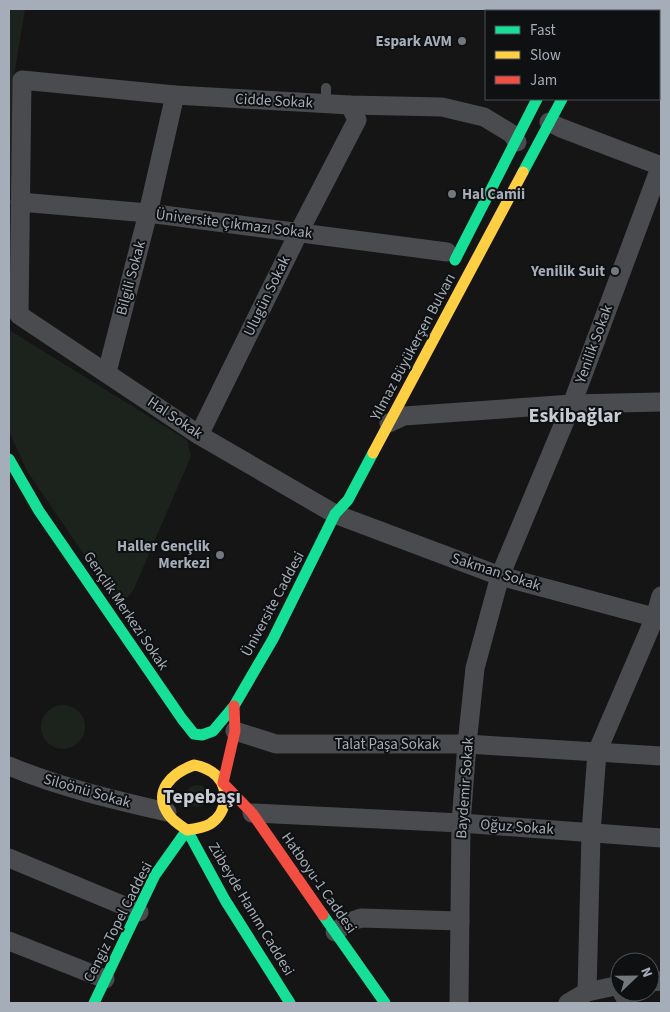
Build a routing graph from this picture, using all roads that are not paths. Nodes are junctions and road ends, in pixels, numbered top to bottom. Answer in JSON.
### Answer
{"nodes":[{"id":1,"x":175,"y":95,"type":"junction"},
{"id":2,"x":538,"y":100,"type":"edge"},
{"id":3,"x":561,"y":100,"type":"edge"},
{"id":4,"x":350,"y":105,"type":"junction"},
{"id":5,"x":549,"y":122,"type":"junction"},
{"id":6,"x":517,"y":142,"type":"junction"},
{"id":7,"x":661,"y":166,"type":"edge"},
{"id":8,"x":20,"y":202,"type":"junction"},
{"id":9,"x":148,"y":213,"type":"junction"},
{"id":10,"x":298,"y":232,"type":"junction"},
{"id":11,"x":447,"y":252,"type":"dead end"},
{"id":12,"x":449,"y":272,"type":"dead end"},
{"id":13,"x":107,"y":372,"type":"junction"},
{"id":14,"x":661,"y":402,"type":"edge"},
{"id":15,"x":572,"y":404,"type":"junction"},
{"id":16,"x":389,"y":423,"type":"junction"},
{"id":17,"x":199,"y":435,"type":"junction"},
{"id":18,"x":9,"y":460,"type":"edge"},
{"id":19,"x":335,"y":505,"type":"junction"},
{"id":20,"x":500,"y":576,"type":"junction"},
{"id":21,"x":661,"y":596,"type":"edge"},
{"id":22,"x":658,"y":618,"type":"edge"},
{"id":23,"x":234,"y":706,"type":"junction"},
{"id":24,"x":235,"y":731,"type":"junction"},
{"id":25,"x":213,"y":732,"type":"junction"},
{"id":26,"x":194,"y":734,"type":"junction"},
{"id":27,"x":467,"y":744,"type":"junction"},
{"id":28,"x":597,"y":752,"type":"junction"},
{"id":29,"x":202,"y":755,"type":"junction"},
{"id":30,"x":661,"y":756,"type":"edge"},
{"id":31,"x":9,"y":766,"type":"edge"},
{"id":32,"x":220,"y":779,"type":"junction"},
{"id":33,"x":252,"y":813,"type":"junction"},
{"id":34,"x":165,"y":821,"type":"junction"},
{"id":35,"x":461,"y":823,"type":"junction"},
{"id":36,"x":187,"y":830,"type":"junction"},
{"id":37,"x":591,"y":833,"type":"junction"},
{"id":38,"x":661,"y":838,"type":"edge"},
{"id":39,"x":160,"y":848,"type":"dead end"},
{"id":40,"x":9,"y":858,"type":"edge"},
{"id":41,"x":155,"y":875,"type":"junction"},
{"id":42,"x":138,"y":912,"type":"junction"},
{"id":43,"x":460,"y":921,"type":"junction"},
{"id":44,"x":335,"y":932,"type":"junction"},
{"id":45,"x":9,"y":941,"type":"edge"},
{"id":46,"x":105,"y":980,"type":"junction"},
{"id":47,"x":610,"y":989,"type":"edge"},
{"id":48,"x":587,"y":992,"type":"junction"},
{"id":49,"x":286,"y":1001,"type":"edge"},
{"id":50,"x":94,"y":1003,"type":"edge"},
{"id":51,"x":384,"y":1003,"type":"edge"},
{"id":52,"x":459,"y":1003,"type":"edge"},
{"id":53,"x":568,"y":1003,"type":"edge"}],
"edges":[{"from":1,"to":4,"type":"street","name":"Cidde Sokak"},
{"from":1,"to":8,"type":"street","name":"Cidde Sokak"},
{"from":1,"to":9,"type":"street","name":"Bilgili Sokak"},
{"from":2,"to":6,"type":"main road","name":"Yılmaz Büyükerşen Bulvarı"},
{"from":3,"to":5,"type":"main road","name":"Yılmaz Büyükerşen Bulvarı"},
{"from":4,"to":6,"type":"street","name":"Cidde Sokak"},
{"from":4,"to":10,"type":"street","name":"Ulugün Sokak"},
{"from":5,"to":7,"type":"street"},
{"from":5,"to":16,"type":"main road","name":"Yılmaz Büyükerşen Bulvarı"},
{"from":6,"to":12,"type":"main road","name":"Yılmaz Büyükerşen Bulvarı"},
{"from":7,"to":15,"type":"street","name":"Yenilik Sokak"},
{"from":8,"to":9,"type":"street","name":"Üniversite Çıkmazı Sokak"},
{"from":8,"to":13,"type":"street","name":"Hal Sokak"},
{"from":9,"to":10,"type":"street","name":"Üniversite Çıkmazı Sokak"},
{"from":9,"to":13,"type":"street","name":"Bilgili Sokak"},
{"from":10,"to":11,"type":"street","name":"Üniversite Çıkmazı Sokak"},
{"from":10,"to":17,"type":"street","name":"Ulugün Sokak"},
{"from":13,"to":17,"type":"street","name":"Hal Sokak"},
{"from":14,"to":15,"type":"street"},
{"from":15,"to":16,"type":"street"},
{"from":15,"to":20,"type":"street","name":"Yenilik Sokak"},
{"from":16,"to":19,"type":"main road","name":"Yılmaz Büyükerşen Bulvarı"},
{"from":17,"to":19,"type":"street","name":"Hal Sokak"},
{"from":18,"to":26,"type":"main road","name":"Gençlik Merkezi Sokak"},
{"from":19,"to":20,"type":"street","name":"Sakman Sokak"},
{"from":19,"to":23,"type":"main road","name":"Üniversite Caddesi"},
{"from":20,"to":22,"type":"street","name":"Sakman Sokak"},
{"from":20,"to":27,"type":"street","name":"Baydemir Sokak"},
{"from":21,"to":22,"type":"street"},
{"from":22,"to":28,"type":"street"},
{"from":23,"to":24,"type":"main road"},
{"from":23,"to":25,"type":"main road"},
{"from":24,"to":27,"type":"street","name":"Talat Paşa Sokak"},
{"from":24,"to":32,"type":"main road"},
{"from":25,"to":26,"type":"main road"},
{"from":25,"to":29,"type":"main road"},
{"from":26,"to":29,"type":"main road","name":"Gençlik Merkezi Sokak"},
{"from":27,"to":28,"type":"street","name":"Talat Paşa Sokak"},
{"from":27,"to":35,"type":"street","name":"Baydemir Sokak"},
{"from":28,"to":30,"type":"street","name":"Talat Paşa Sokak"},
{"from":28,"to":37,"type":"street"},
{"from":29,"to":32,"type":"main road"},
{"from":29,"to":34,"type":"main road"},
{"from":31,"to":34,"type":"street","name":"Siloönü Sokak"},
{"from":32,"to":33,"type":"main road","name":"Hatboyu-1 Caddesi"},
{"from":32,"to":36,"type":"main road"},
{"from":33,"to":35,"type":"street","name":"Oğuz Sokak"},
{"from":33,"to":44,"type":"main road","name":"Hatboyu-1 Caddesi"},
{"from":34,"to":36,"type":"main road"},
{"from":35,"to":37,"type":"street","name":"Oğuz Sokak"},
{"from":35,"to":43,"type":"street","name":"Baydemir Sokak"},
{"from":36,"to":41,"type":"main road","name":"Cengiz Topel Caddesi"},
{"from":36,"to":49,"type":"main road","name":"Zübeyde Hanım Caddesi"},
{"from":37,"to":38,"type":"street","name":"Oğuz Sokak"},
{"from":37,"to":48,"type":"street"},
{"from":39,"to":41,"type":"main road"},
{"from":40,"to":42,"type":"street"},
{"from":41,"to":42,"type":"main road","name":"Cengiz Topel Caddesi"},
{"from":42,"to":46,"type":"main road","name":"Cengiz Topel Caddesi"},
{"from":43,"to":44,"type":"street"},
{"from":43,"to":52,"type":"street","name":"Baydemir Sokak"},
{"from":44,"to":51,"type":"main road","name":"Hatboyu-1 Caddesi"},
{"from":45,"to":46,"type":"street"},
{"from":46,"to":50,"type":"main road","name":"Cengiz Topel Caddesi"},
{"from":47,"to":48,"type":"street"},
{"from":48,"to":53,"type":"street"}]}
